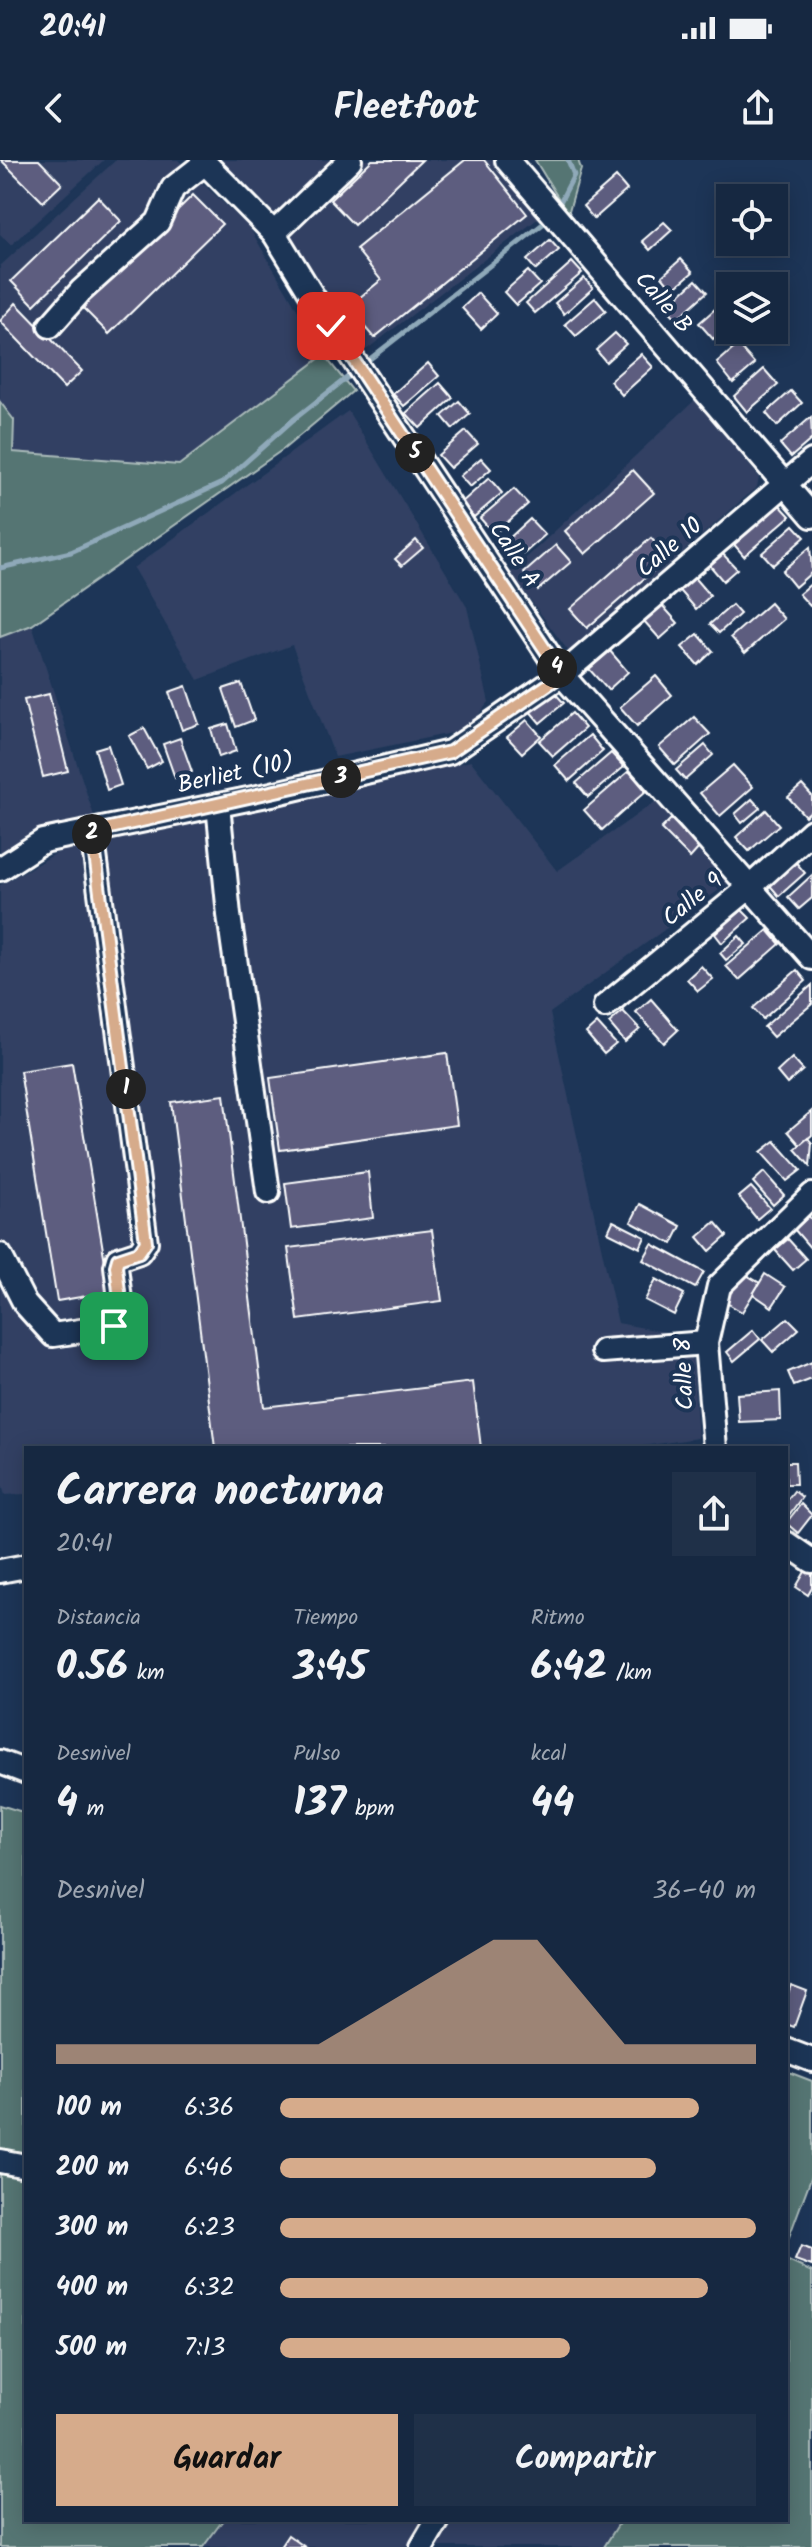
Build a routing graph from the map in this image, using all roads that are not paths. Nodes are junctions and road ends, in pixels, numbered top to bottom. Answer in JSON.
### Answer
{"nodes":[{"id":1,"x":350,"y":160,"type":"edge"},
{"id":2,"x":507,"y":160,"type":"edge"},
{"id":3,"x":203,"y":161,"type":"edge"},
{"id":4,"x":274,"y":233,"type":"junction"},
{"id":5,"x":50,"y":326,"type":"dead end"},
{"id":6,"x":812,"y":461,"type":"edge"},
{"id":7,"x":784,"y":483,"type":"junction"},
{"id":8,"x":812,"y":516,"type":"edge"},
{"id":9,"x":562,"y":675,"type":"junction"},
{"id":10,"x":218,"y":805,"type":"junction"},
{"id":11,"x":812,"y":831,"type":"edge"},
{"id":12,"x":92,"y":832,"type":"junction"},
{"id":13,"x":0,"y":869,"type":"edge"},
{"id":14,"x":750,"y":887,"type":"junction"},
{"id":15,"x":812,"y":958,"type":"edge"},
{"id":16,"x":605,"y":1006,"type":"dead end"},
{"id":17,"x":268,"y":1192,"type":"dead end"},
{"id":18,"x":812,"y":1195,"type":"edge"},
{"id":19,"x":0,"y":1255,"type":"edge"},
{"id":20,"x":706,"y":1343,"type":"junction"},
{"id":21,"x":603,"y":1351,"type":"dead end"},
{"id":22,"x":715,"y":1446,"type":"edge"},
{"id":23,"x":788,"y":1544,"type":"edge"},
{"id":24,"x":812,"y":1560,"type":"edge"},
{"id":25,"x":24,"y":1566,"type":"edge"},
{"id":26,"x":0,"y":1571,"type":"edge"},
{"id":27,"x":0,"y":1762,"type":"edge"},
{"id":28,"x":24,"y":1771,"type":"edge"},
{"id":29,"x":788,"y":2051,"type":"edge"},
{"id":30,"x":812,"y":2060,"type":"edge"},
{"id":31,"x":0,"y":2161,"type":"edge"},
{"id":32,"x":24,"y":2166,"type":"edge"},
{"id":33,"x":437,"y":2522,"type":"edge"},
{"id":34,"x":422,"y":2547,"type":"edge"}],
"edges":[{"from":1,"to":4,"type":"street"},
{"from":2,"to":7,"type":"street","name":"Calle B"},
{"from":3,"to":4,"type":"street","name":"Calle A"},
{"from":3,"to":5,"type":"street"},
{"from":4,"to":9,"type":"street","name":"Calle A"},
{"from":6,"to":7,"type":"street","name":"Calle 10"},
{"from":7,"to":8,"type":"street","name":"Calle B"},
{"from":7,"to":9,"type":"street","name":"Calle 10"},
{"from":9,"to":10,"type":"street","name":"Berliet (10)"},
{"from":9,"to":14,"type":"street","name":"Calle A"},
{"from":10,"to":12,"type":"street","name":"Berliet (10)"},
{"from":10,"to":17,"type":"street"},
{"from":11,"to":14,"type":"street","name":"Calle 9"},
{"from":12,"to":13,"type":"street","name":"Berliet (10)"},
{"from":12,"to":19,"type":"street"},
{"from":14,"to":15,"type":"street","name":"Calle A"},
{"from":14,"to":16,"type":"street","name":"Calle 9"},
{"from":18,"to":20,"type":"street","name":"Calle 8"},
{"from":20,"to":21,"type":"street"},
{"from":20,"to":22,"type":"street","name":"Calle 8"},
{"from":23,"to":24,"type":"street"},
{"from":25,"to":26,"type":"street"},
{"from":27,"to":28,"type":"street"},
{"from":29,"to":30,"type":"street"},
{"from":31,"to":32,"type":"street"},
{"from":33,"to":34,"type":"street"}]}
